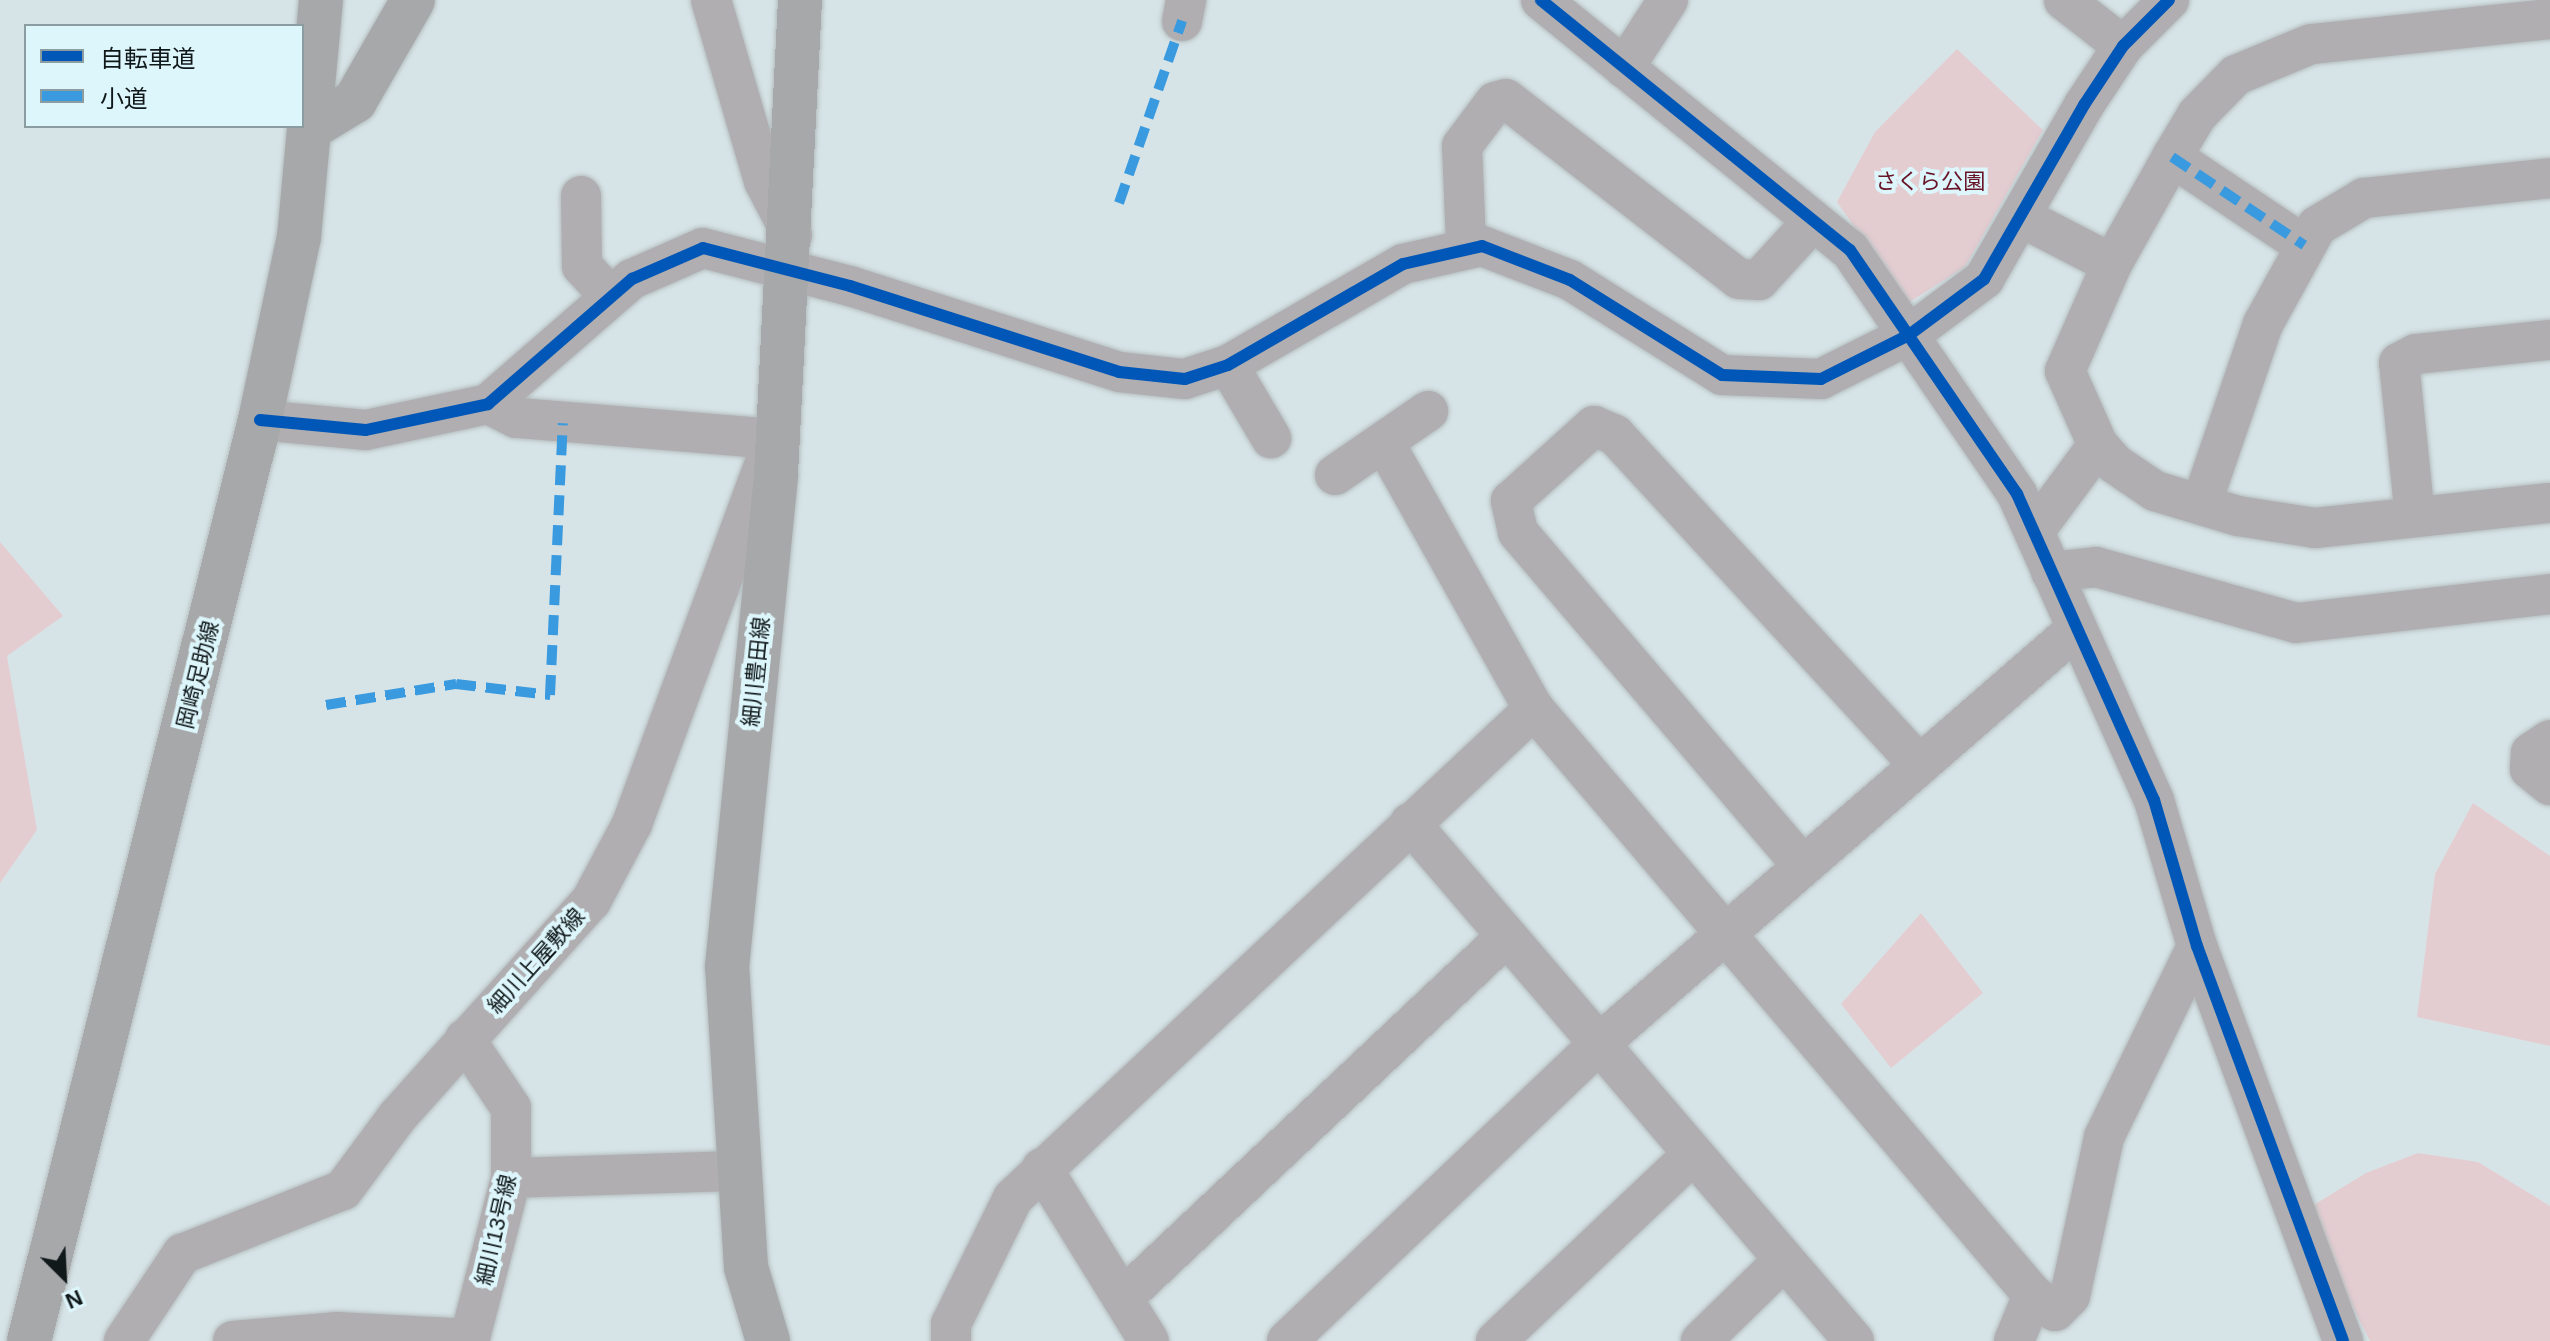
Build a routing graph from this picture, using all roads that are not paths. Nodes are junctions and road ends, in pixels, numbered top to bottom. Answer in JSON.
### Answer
{"nodes":[{"id":1,"x":321,"y":0,"type":"edge"},
{"id":2,"x":413,"y":0,"type":"edge"},
{"id":3,"x":711,"y":0,"type":"edge"},
{"id":4,"x":800,"y":0,"type":"edge"},
{"id":5,"x":1541,"y":0,"type":"edge"},
{"id":6,"x":1668,"y":0,"type":"edge"},
{"id":7,"x":2064,"y":0,"type":"edge"},
{"id":8,"x":2169,"y":0,"type":"edge"},
{"id":9,"x":2550,"y":19,"type":"edge"},
{"id":10,"x":2123,"y":46,"type":"junction"},
{"id":11,"x":1624,"y":68,"type":"junction"},
{"id":12,"x":309,"y":129,"type":"junction"},
{"id":13,"x":2172,"y":157,"type":"junction"},
{"id":14,"x":2550,"y":178,"type":"edge"},
{"id":15,"x":581,"y":196,"type":"dead end"},
{"id":16,"x":2023,"y":218,"type":"junction"},
{"id":17,"x":1813,"y":221,"type":"junction"},
{"id":18,"x":1466,"y":244,"type":"junction"},
{"id":19,"x":2304,"y":245,"type":"junction"},
{"id":20,"x":791,"y":252,"type":"junction"},
{"id":21,"x":2112,"y":264,"type":"junction"},
{"id":22,"x":610,"y":296,"type":"junction"},
{"id":23,"x":1909,"y":335,"type":"junction"},
{"id":24,"x":2550,"y":340,"type":"edge"},
{"id":25,"x":1228,"y":365,"type":"junction"},
{"id":26,"x":488,"y":404,"type":"junction"},
{"id":27,"x":1428,"y":411,"type":"dead end"},
{"id":28,"x":260,"y":420,"type":"junction"},
{"id":29,"x":1271,"y":438,"type":"dead end"},
{"id":30,"x":774,"y":439,"type":"junction"},
{"id":31,"x":1385,"y":444,"type":"junction"},
{"id":32,"x":2098,"y":445,"type":"junction"},
{"id":33,"x":1335,"y":475,"type":"dead end"},
{"id":34,"x":2202,"y":502,"type":"junction"},
{"id":35,"x":2550,"y":503,"type":"edge"},
{"id":36,"x":2415,"y":517,"type":"junction"},
{"id":37,"x":2036,"y":529,"type":"junction"},
{"id":38,"x":2051,"y":572,"type":"junction"},
{"id":39,"x":2550,"y":594,"type":"edge"},
{"id":40,"x":2074,"y":631,"type":"junction"},
{"id":41,"x":1534,"y":709,"type":"junction"},
{"id":42,"x":2550,"y":740,"type":"edge"},
{"id":43,"x":1919,"y":765,"type":"junction"},
{"id":44,"x":2550,"y":785,"type":"edge"},
{"id":45,"x":1410,"y":823,"type":"junction"},
{"id":46,"x":1803,"y":866,"type":"junction"},
{"id":47,"x":1725,"y":934,"type":"junction"},
{"id":48,"x":1507,"y":936,"type":"junction"},
{"id":49,"x":2197,"y":946,"type":"junction"},
{"id":50,"x":465,"y":1039,"type":"junction"},
{"id":51,"x":1600,"y":1043,"type":"junction"},
{"id":52,"x":1692,"y":1155,"type":"junction"},
{"id":53,"x":1042,"y":1168,"type":"junction"},
{"id":54,"x":739,"y":1171,"type":"junction"},
{"id":55,"x":511,"y":1178,"type":"junction"},
{"id":56,"x":1784,"y":1260,"type":"junction"},
{"id":57,"x":2033,"y":1295,"type":"junction"},
{"id":58,"x":1124,"y":1297,"type":"junction"},
{"id":59,"x":470,"y":1340,"type":"edge"},
{"id":60,"x":29,"y":1341,"type":"edge"},
{"id":61,"x":124,"y":1341,"type":"edge"},
{"id":62,"x":233,"y":1341,"type":"edge"},
{"id":63,"x":768,"y":1341,"type":"edge"},
{"id":64,"x":951,"y":1341,"type":"edge"},
{"id":65,"x":1149,"y":1341,"type":"edge"},
{"id":66,"x":1287,"y":1341,"type":"edge"},
{"id":67,"x":1496,"y":1341,"type":"edge"},
{"id":68,"x":1701,"y":1341,"type":"edge"},
{"id":69,"x":1854,"y":1341,"type":"edge"},
{"id":70,"x":2014,"y":1341,"type":"edge"},
{"id":71,"x":2343,"y":1341,"type":"edge"}],
"edges":[{"from":1,"to":12,"type":"main road","name":"岡崎足助線"},
{"from":2,"to":12,"type":"main road"},
{"from":3,"to":20,"type":"street"},
{"from":4,"to":20,"type":"main road","name":"細川豊田線"},
{"from":5,"to":11,"type":"street"},
{"from":6,"to":11,"type":"street"},
{"from":7,"to":10,"type":"street"},
{"from":8,"to":10,"type":"street"},
{"from":9,"to":13,"type":"street"},
{"from":10,"to":16,"type":"street"},
{"from":11,"to":17,"type":"street"},
{"from":12,"to":28,"type":"main road","name":"岡崎足助線"},
{"from":13,"to":19,"type":"street"},
{"from":13,"to":21,"type":"street"},
{"from":14,"to":19,"type":"street"},
{"from":15,"to":22,"type":"street"},
{"from":16,"to":21,"type":"street"},
{"from":16,"to":23,"type":"street"},
{"from":17,"to":18,"type":"street"},
{"from":17,"to":23,"type":"street"},
{"from":18,"to":23,"type":"street"},
{"from":18,"to":25,"type":"street"},
{"from":19,"to":34,"type":"street"},
{"from":20,"to":22,"type":"street"},
{"from":20,"to":25,"type":"street"},
{"from":20,"to":30,"type":"main road","name":"細川豊田線"},
{"from":21,"to":32,"type":"street"},
{"from":22,"to":26,"type":"street"},
{"from":23,"to":37,"type":"street"},
{"from":24,"to":36,"type":"street"},
{"from":25,"to":29,"type":"street"},
{"from":26,"to":28,"type":"street"},
{"from":26,"to":30,"type":"street"},
{"from":27,"to":31,"type":"street"},
{"from":28,"to":60,"type":"main road","name":"岡崎足助線"},
{"from":30,"to":50,"type":"street","name":"細川上屋敷線"},
{"from":30,"to":54,"type":"main road","name":"細川豊田線"},
{"from":31,"to":33,"type":"street"},
{"from":31,"to":41,"type":"street"},
{"from":32,"to":34,"type":"street"},
{"from":32,"to":37,"type":"street"},
{"from":34,"to":36,"type":"street"},
{"from":35,"to":36,"type":"street"},
{"from":37,"to":38,"type":"street"},
{"from":38,"to":39,"type":"street"},
{"from":38,"to":40,"type":"street"},
{"from":40,"to":43,"type":"street"},
{"from":40,"to":49,"type":"street"},
{"from":41,"to":45,"type":"street"},
{"from":41,"to":47,"type":"street"},
{"from":42,"to":44,"type":"street"},
{"from":43,"to":46,"type":"street"},
{"from":43,"to":46,"type":"street"},
{"from":45,"to":48,"type":"street"},
{"from":45,"to":53,"type":"street"},
{"from":46,"to":47,"type":"street"},
{"from":47,"to":51,"type":"street"},
{"from":47,"to":57,"type":"street"},
{"from":48,"to":51,"type":"street"},
{"from":48,"to":58,"type":"street"},
{"from":49,"to":57,"type":"street"},
{"from":49,"to":71,"type":"street"},
{"from":50,"to":55,"type":"street","name":"細川13号線"},
{"from":50,"to":61,"type":"street","name":"細川上屋敷線"},
{"from":51,"to":52,"type":"street"},
{"from":51,"to":66,"type":"street"},
{"from":52,"to":56,"type":"street"},
{"from":52,"to":67,"type":"street"},
{"from":53,"to":58,"type":"street"},
{"from":53,"to":64,"type":"street"},
{"from":54,"to":55,"type":"street"},
{"from":54,"to":63,"type":"main road","name":"細川豊田線"},
{"from":55,"to":59,"type":"street","name":"細川13号線"},
{"from":56,"to":68,"type":"street"},
{"from":56,"to":69,"type":"street"},
{"from":57,"to":70,"type":"street"},
{"from":58,"to":65,"type":"street"},
{"from":59,"to":62,"type":"street"}]}
